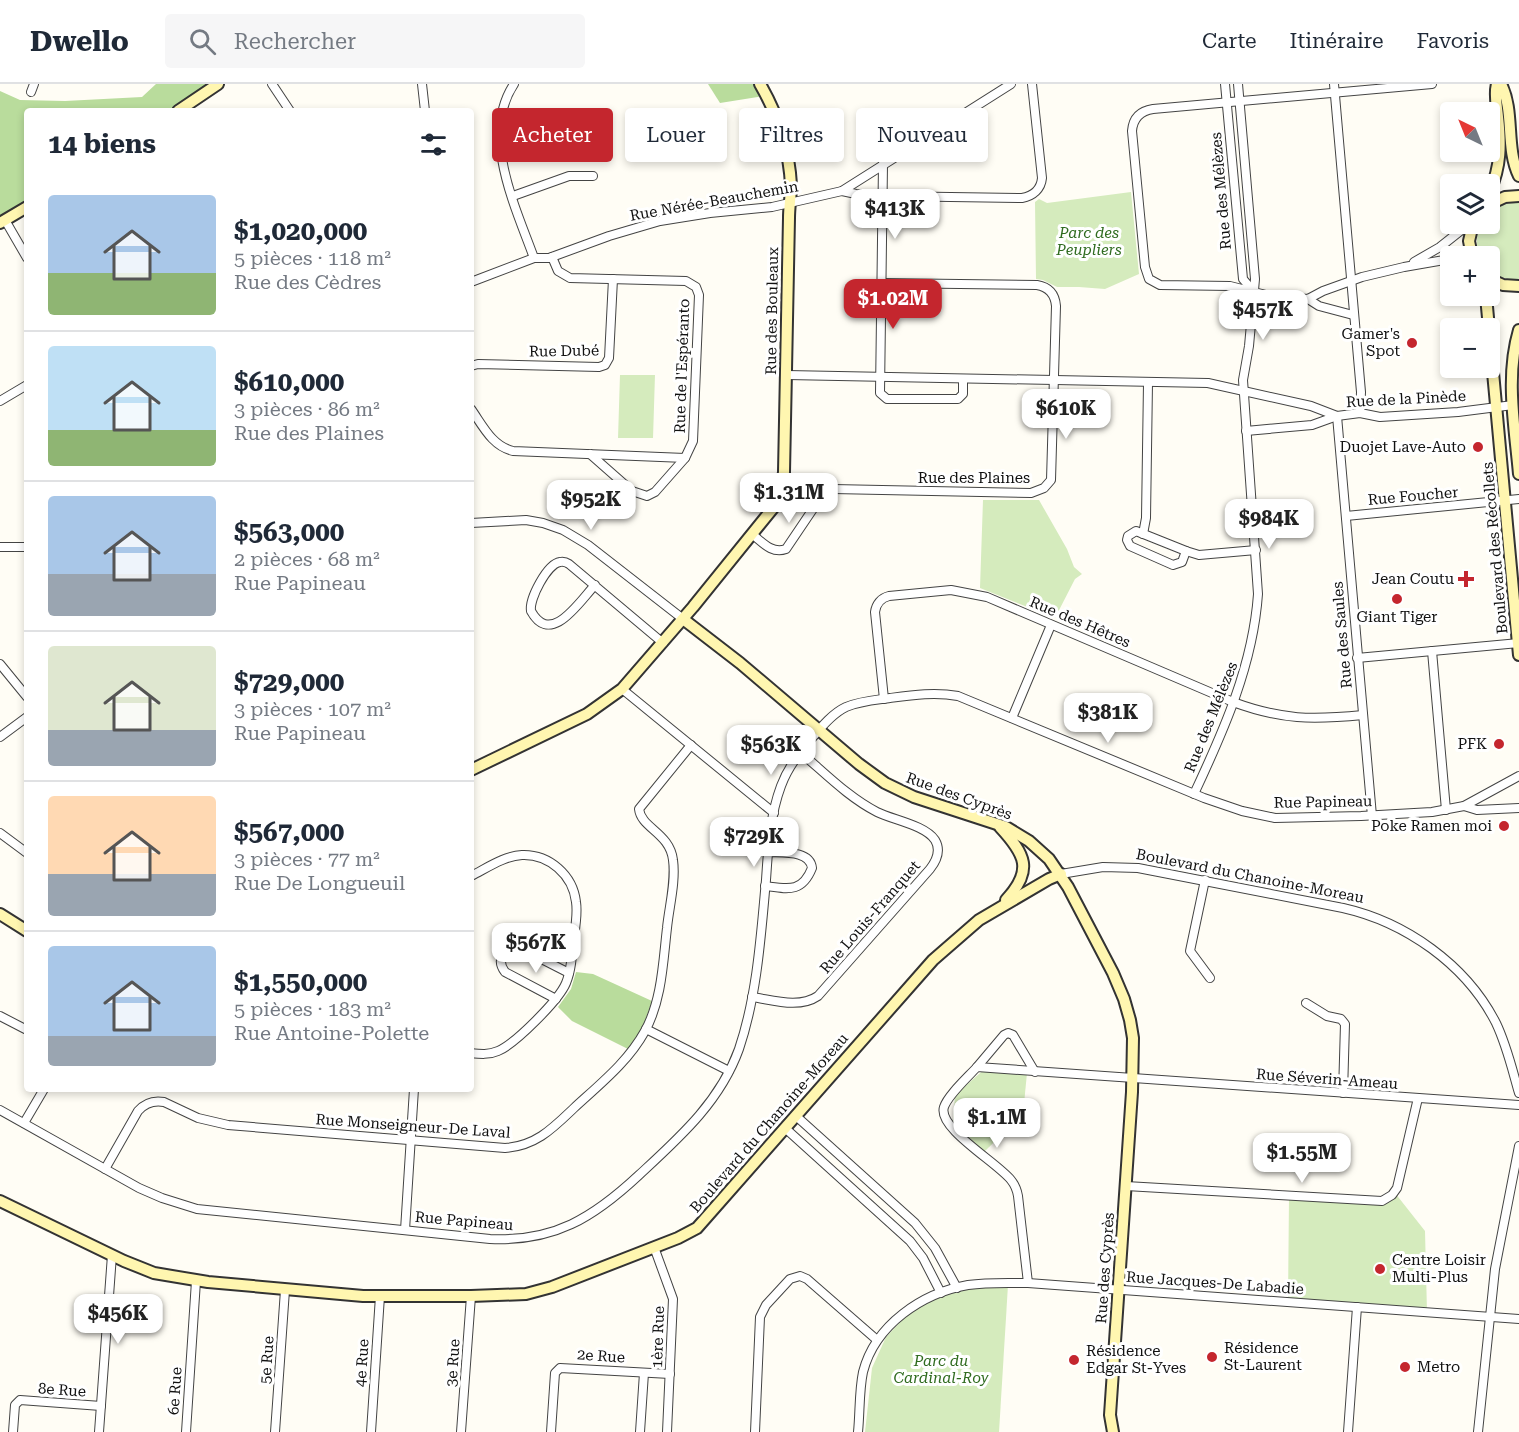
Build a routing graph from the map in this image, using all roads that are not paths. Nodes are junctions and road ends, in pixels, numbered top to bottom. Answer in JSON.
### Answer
{"nodes":[{"id":1,"x":218,"y":84,"type":"edge"},
{"id":2,"x":272,"y":84,"type":"edge"},
{"id":3,"x":423,"y":84,"type":"edge"},
{"id":4,"x":514,"y":84,"type":"edge"},
{"id":5,"x":760,"y":84,"type":"edge"},
{"id":6,"x":1011,"y":84,"type":"edge"},
{"id":7,"x":1032,"y":84,"type":"edge"},
{"id":8,"x":1225,"y":84,"type":"edge"},
{"id":9,"x":1238,"y":84,"type":"edge"},
{"id":10,"x":1334,"y":84,"type":"edge"},
{"id":11,"x":1432,"y":84,"type":"edge"},
{"id":12,"x":1499,"y":84,"type":"edge"},
{"id":13,"x":1335,"y":93,"type":"junction"},
{"id":14,"x":1239,"y":101,"type":"junction"},
{"id":15,"x":1227,"y":102,"type":"junction"},
{"id":16,"x":182,"y":108,"type":"edge"},
{"id":17,"x":288,"y":108,"type":"edge"},
{"id":18,"x":425,"y":108,"type":"edge"},
{"id":19,"x":883,"y":164,"type":"junction"},
{"id":20,"x":1496,"y":174,"type":"edge"},
{"id":21,"x":593,"y":176,"type":"dead end"},
{"id":22,"x":1519,"y":176,"type":"edge"},
{"id":23,"x":842,"y":191,"type":"junction"},
{"id":24,"x":513,"y":196,"type":"junction"},
{"id":25,"x":883,"y":196,"type":"junction"},
{"id":26,"x":1519,"y":196,"type":"edge"},
{"id":27,"x":1500,"y":199,"type":"edge"},
{"id":28,"x":790,"y":202,"type":"junction"},
{"id":29,"x":24,"y":209,"type":"edge"},
{"id":30,"x":3,"y":221,"type":"edge"},
{"id":31,"x":1458,"y":234,"type":"edge"},
{"id":32,"x":24,"y":253,"type":"edge"},
{"id":33,"x":552,"y":257,"type":"junction"},
{"id":34,"x":534,"y":258,"type":"junction"},
{"id":35,"x":1440,"y":260,"type":"edge"},
{"id":36,"x":1404,"y":267,"type":"junction"},
{"id":37,"x":613,"y":279,"type":"junction"},
{"id":38,"x":474,"y":281,"type":"edge"},
{"id":39,"x":1351,"y":282,"type":"junction"},
{"id":40,"x":882,"y":283,"type":"junction"},
{"id":41,"x":1500,"y":284,"type":"edge"},
{"id":42,"x":1519,"y":286,"type":"edge"},
{"id":43,"x":1253,"y":292,"type":"junction"},
{"id":44,"x":1308,"y":299,"type":"junction"},
{"id":45,"x":1487,"y":306,"type":"edge"},
{"id":46,"x":1353,"y":315,"type":"junction"},
{"id":47,"x":1519,"y":330,"type":"edge"},
{"id":48,"x":474,"y":365,"type":"edge"},
{"id":49,"x":787,"y":375,"type":"junction"},
{"id":50,"x":880,"y":378,"type":"junction"},
{"id":51,"x":963,"y":379,"type":"junction"},
{"id":52,"x":1054,"y":381,"type":"junction"},
{"id":53,"x":1149,"y":383,"type":"junction"},
{"id":54,"x":24,"y":387,"type":"edge"},
{"id":55,"x":1243,"y":390,"type":"junction"},
{"id":56,"x":0,"y":401,"type":"edge"},
{"id":57,"x":1513,"y":405,"type":"junction"},
{"id":58,"x":1497,"y":407,"type":"junction"},
{"id":59,"x":474,"y":413,"type":"edge"},
{"id":60,"x":1360,"y":413,"type":"junction"},
{"id":61,"x":1337,"y":416,"type":"junction"},
{"id":62,"x":1246,"y":431,"type":"junction"},
{"id":63,"x":590,"y":454,"type":"junction"},
{"id":64,"x":685,"y":458,"type":"junction"},
{"id":65,"x":1519,"y":474,"type":"edge"},
{"id":66,"x":783,"y":488,"type":"junction"},
{"id":67,"x":819,"y":488,"type":"junction"},
{"id":68,"x":1519,"y":500,"type":"edge"},
{"id":69,"x":1506,"y":502,"type":"junction"},
{"id":70,"x":1346,"y":516,"type":"junction"},
{"id":71,"x":474,"y":523,"type":"edge"},
{"id":72,"x":752,"y":534,"type":"junction"},
{"id":73,"x":1143,"y":534,"type":"junction"},
{"id":74,"x":0,"y":547,"type":"edge"},
{"id":75,"x":24,"y":547,"type":"edge"},
{"id":76,"x":1256,"y":550,"type":"junction"},
{"id":77,"x":1186,"y":551,"type":"junction"},
{"id":78,"x":595,"y":585,"type":"junction"},
{"id":79,"x":683,"y":619,"type":"junction"},
{"id":80,"x":1051,"y":625,"type":"junction"},
{"id":81,"x":663,"y":643,"type":"junction"},
{"id":82,"x":1519,"y":647,"type":"edge"},
{"id":83,"x":1432,"y":651,"type":"junction"},
{"id":84,"x":1357,"y":658,"type":"junction"},
{"id":85,"x":0,"y":664,"type":"edge"},
{"id":86,"x":622,"y":689,"type":"junction"},
{"id":87,"x":24,"y":693,"type":"edge"},
{"id":88,"x":884,"y":699,"type":"junction"},
{"id":89,"x":1233,"y":702,"type":"junction"},
{"id":90,"x":1363,"y":715,"type":"junction"},
{"id":91,"x":1012,"y":718,"type":"junction"},
{"id":92,"x":24,"y":719,"type":"edge"},
{"id":93,"x":819,"y":729,"type":"junction"},
{"id":94,"x":0,"y":737,"type":"edge"},
{"id":95,"x":691,"y":745,"type":"junction"},
{"id":96,"x":800,"y":752,"type":"junction"},
{"id":97,"x":474,"y":769,"type":"edge"},
{"id":98,"x":1519,"y":776,"type":"edge"},
{"id":99,"x":1194,"y":794,"type":"junction"},
{"id":100,"x":1464,"y":806,"type":"junction"},
{"id":101,"x":1519,"y":808,"type":"edge"},
{"id":102,"x":1446,"y":810,"type":"junction"},
{"id":103,"x":774,"y":813,"type":"junction"},
{"id":104,"x":1372,"y":816,"type":"junction"},
{"id":105,"x":997,"y":823,"type":"junction"},
{"id":106,"x":0,"y":833,"type":"edge"},
{"id":107,"x":24,"y":851,"type":"edge"},
{"id":108,"x":768,"y":852,"type":"junction"},
{"id":109,"x":1061,"y":874,"type":"junction"},
{"id":110,"x":474,"y":875,"type":"edge"},
{"id":111,"x":1205,"y":880,"type":"junction"},
{"id":112,"x":765,"y":886,"type":"junction"},
{"id":113,"x":998,"y":909,"type":"junction"},
{"id":114,"x":0,"y":914,"type":"edge"},
{"id":115,"x":24,"y":929,"type":"edge"},
{"id":116,"x":569,"y":974,"type":"junction"},
{"id":117,"x":1210,"y":978,"type":"dead end"},
{"id":118,"x":752,"y":998,"type":"junction"},
{"id":119,"x":556,"y":999,"type":"junction"},
{"id":120,"x":1306,"y":1003,"type":"dead end"},
{"id":121,"x":0,"y":1016,"type":"edge"},
{"id":122,"x":24,"y":1028,"type":"edge"},
{"id":123,"x":646,"y":1029,"type":"junction"},
{"id":124,"x":474,"y":1053,"type":"edge"},
{"id":125,"x":976,"y":1067,"type":"junction"},
{"id":126,"x":729,"y":1071,"type":"junction"},
{"id":127,"x":1035,"y":1072,"type":"junction"},
{"id":128,"x":1133,"y":1079,"type":"junction"},
{"id":129,"x":42,"y":1092,"type":"edge"},
{"id":130,"x":414,"y":1092,"type":"edge"},
{"id":131,"x":1343,"y":1093,"type":"junction"},
{"id":132,"x":1519,"y":1093,"type":"edge"},
{"id":133,"x":1418,"y":1098,"type":"junction"},
{"id":134,"x":1519,"y":1105,"type":"edge"},
{"id":135,"x":0,"y":1110,"type":"edge"},
{"id":136,"x":796,"y":1116,"type":"junction"},
{"id":137,"x":24,"y":1123,"type":"junction"},
{"id":138,"x":784,"y":1128,"type":"junction"},
{"id":139,"x":411,"y":1140,"type":"junction"},
{"id":140,"x":1519,"y":1146,"type":"edge"},
{"id":141,"x":105,"y":1169,"type":"junction"},
{"id":142,"x":868,"y":1180,"type":"junction"},
{"id":143,"x":1126,"y":1186,"type":"junction"},
{"id":144,"x":857,"y":1193,"type":"junction"},
{"id":145,"x":0,"y":1201,"type":"edge"},
{"id":146,"x":405,"y":1230,"type":"junction"},
{"id":147,"x":654,"y":1247,"type":"junction"},
{"id":148,"x":112,"y":1256,"type":"junction"},
{"id":149,"x":196,"y":1281,"type":"junction"},
{"id":150,"x":1028,"y":1283,"type":"junction"},
{"id":151,"x":957,"y":1288,"type":"junction"},
{"id":152,"x":285,"y":1290,"type":"junction"},
{"id":153,"x":1119,"y":1290,"type":"junction"},
{"id":154,"x":941,"y":1293,"type":"junction"},
{"id":155,"x":380,"y":1296,"type":"junction"},
{"id":156,"x":471,"y":1296,"type":"junction"},
{"id":157,"x":1357,"y":1307,"type":"junction"},
{"id":158,"x":1489,"y":1317,"type":"junction"},
{"id":159,"x":1519,"y":1319,"type":"edge"},
{"id":160,"x":877,"y":1340,"type":"junction"},
{"id":161,"x":644,"y":1373,"type":"junction"},
{"id":162,"x":670,"y":1374,"type":"junction"},
{"id":163,"x":101,"y":1406,"type":"junction"},
{"id":164,"x":1110,"y":1415,"type":"junction"},
{"id":165,"x":13,"y":1432,"type":"edge"},
{"id":166,"x":99,"y":1432,"type":"edge"},
{"id":167,"x":186,"y":1432,"type":"edge"},
{"id":168,"x":275,"y":1432,"type":"edge"},
{"id":169,"x":371,"y":1432,"type":"edge"},
{"id":170,"x":461,"y":1432,"type":"edge"},
{"id":171,"x":551,"y":1432,"type":"edge"},
{"id":172,"x":640,"y":1432,"type":"edge"},
{"id":173,"x":667,"y":1432,"type":"edge"},
{"id":174,"x":754,"y":1432,"type":"edge"},
{"id":175,"x":858,"y":1432,"type":"edge"},
{"id":176,"x":1105,"y":1432,"type":"edge"},
{"id":177,"x":1113,"y":1432,"type":"edge"},
{"id":178,"x":1348,"y":1432,"type":"edge"},
{"id":179,"x":1478,"y":1432,"type":"edge"}],
"edges":[{"from":1,"to":16,"type":"street"},
{"from":2,"to":17,"type":"street"},
{"from":3,"to":18,"type":"street"},
{"from":4,"to":24,"type":"street"},
{"from":5,"to":28,"type":"street","name":"Rue des Bouleaux"},
{"from":6,"to":19,"type":"street","name":"Rue Nérée-Beauchemin"},
{"from":7,"to":25,"type":"street"},
{"from":8,"to":15,"type":"street","name":"Rue des Mélèzes"},
{"from":9,"to":14,"type":"street","name":"Rue des Mélèzes"},
{"from":10,"to":13,"type":"street"},
{"from":11,"to":13,"type":"street"},
{"from":12,"to":20,"type":"street"},
{"from":12,"to":22,"type":"street"},
{"from":13,"to":14,"type":"street"},
{"from":13,"to":39,"type":"street"},
{"from":14,"to":15,"type":"street"},
{"from":14,"to":43,"type":"street","name":"Rue des Mélèzes"},
{"from":15,"to":43,"type":"street","name":"Rue des Mélèzes"},
{"from":15,"to":43,"type":"street"},
{"from":19,"to":23,"type":"street","name":"Rue Nérée-Beauchemin"},
{"from":19,"to":25,"type":"street"},
{"from":21,"to":24,"type":"street"},
{"from":23,"to":25,"type":"street"},
{"from":23,"to":28,"type":"street","name":"Rue Nérée-Beauchemin"},
{"from":24,"to":34,"type":"street"},
{"from":25,"to":40,"type":"street"},
{"from":26,"to":27,"type":"street"},
{"from":28,"to":33,"type":"street","name":"Rue Nérée-Beauchemin"},
{"from":28,"to":49,"type":"street","name":"Rue des Bouleaux"},
{"from":29,"to":30,"type":"street"},
{"from":30,"to":32,"type":"street"},
{"from":31,"to":36,"type":"street"},
{"from":33,"to":34,"type":"street","name":"Rue Nérée-Beauchemin"},
{"from":33,"to":37,"type":"street","name":"Rue de l'Espéranto"},
{"from":34,"to":38,"type":"street","name":"Rue Nérée-Beauchemin"},
{"from":35,"to":36,"type":"street"},
{"from":36,"to":39,"type":"street"},
{"from":37,"to":48,"type":"street","name":"Rue Dubé"},
{"from":37,"to":64,"type":"street","name":"Rue de l'Espéranto"},
{"from":39,"to":44,"type":"street"},
{"from":39,"to":46,"type":"street"},
{"from":40,"to":50,"type":"street"},
{"from":40,"to":52,"type":"street","name":"Rue des Plaines"},
{"from":41,"to":42,"type":"street"},
{"from":43,"to":44,"type":"street"},
{"from":43,"to":55,"type":"street","name":"Rue des Mélèzes"},
{"from":44,"to":46,"type":"street"},
{"from":45,"to":58,"type":"street","name":"Boulevard des Récollets"},
{"from":46,"to":60,"type":"street"},
{"from":47,"to":57,"type":"street","name":"Boulevard des Récollets"},
{"from":49,"to":50,"type":"street","name":"Rue de la Pinède"},
{"from":49,"to":66,"type":"street","name":"Rue des Bouleaux"},
{"from":50,"to":51,"type":"street","name":"Rue de la Pinède"},
{"from":50,"to":51,"type":"street"},
{"from":51,"to":52,"type":"street","name":"Rue de la Pinède"},
{"from":52,"to":53,"type":"street","name":"Rue de la Pinède"},
{"from":52,"to":67,"type":"street","name":"Rue des Plaines"},
{"from":53,"to":55,"type":"street","name":"Rue de la Pinède"},
{"from":53,"to":73,"type":"street"},
{"from":54,"to":56,"type":"street"},
{"from":55,"to":61,"type":"street","name":"Rue de la Pinède"},
{"from":55,"to":62,"type":"street","name":"Rue des Mélèzes"},
{"from":57,"to":58,"type":"street","name":"Rue de la Pinède"},
{"from":57,"to":65,"type":"street","name":"Boulevard des Récollets"},
{"from":58,"to":60,"type":"street","name":"Rue de la Pinède"},
{"from":58,"to":69,"type":"street","name":"Boulevard des Récollets"},
{"from":59,"to":63,"type":"street"},
{"from":60,"to":61,"type":"street","name":"Rue de la Pinède"},
{"from":61,"to":62,"type":"street","name":"Rue de la Pinède"},
{"from":61,"to":70,"type":"street","name":"Rue des Saules"},
{"from":62,"to":76,"type":"street","name":"Rue des Mélèzes"},
{"from":63,"to":64,"type":"street"},
{"from":63,"to":64,"type":"street","name":"Rue de l'Espéranto"},
{"from":66,"to":67,"type":"street","name":"Rue des Plaines"},
{"from":66,"to":72,"type":"street","name":"Rue des Bouleaux"},
{"from":67,"to":72,"type":"street"},
{"from":68,"to":69,"type":"street","name":"Rue Foucher"},
{"from":69,"to":70,"type":"street","name":"Rue Foucher"},
{"from":69,"to":82,"type":"street","name":"Boulevard des Récollets"},
{"from":70,"to":84,"type":"street","name":"Rue des Saules"},
{"from":71,"to":79,"type":"street","name":"Rue des Cyprès"},
{"from":72,"to":79,"type":"street","name":"Rue des Bouleaux"},
{"from":73,"to":77,"type":"street"},
{"from":73,"to":77,"type":"street"},
{"from":74,"to":75,"type":"street"},
{"from":76,"to":77,"type":"street"},
{"from":76,"to":89,"type":"street","name":"Rue des Mélèzes"},
{"from":78,"to":78,"type":"street"},
{"from":78,"to":81,"type":"street"},
{"from":79,"to":81,"type":"street","name":"Rue des Bouleaux"},
{"from":79,"to":93,"type":"street","name":"Rue des Cyprès"},
{"from":80,"to":88,"type":"street","name":"Rue des Hêtres"},
{"from":80,"to":89,"type":"street","name":"Rue des Hêtres"},
{"from":80,"to":91,"type":"street"},
{"from":81,"to":86,"type":"street","name":"Rue des Bouleaux"},
{"from":82,"to":83,"type":"street"},
{"from":83,"to":84,"type":"street"},
{"from":83,"to":102,"type":"street"},
{"from":84,"to":90,"type":"street","name":"Rue des Saules"},
{"from":85,"to":87,"type":"street"},
{"from":86,"to":95,"type":"street"},
{"from":86,"to":97,"type":"street","name":"Rue des Bouleaux"},
{"from":88,"to":91,"type":"street","name":"Rue Papineau"},
{"from":88,"to":93,"type":"street","name":"Rue Papineau"},
{"from":89,"to":90,"type":"street","name":"Rue des Hêtres"},
{"from":89,"to":99,"type":"street","name":"Rue des Mélèzes"},
{"from":90,"to":104,"type":"street","name":"Rue des Saules"},
{"from":91,"to":99,"type":"street","name":"Rue Papineau"},
{"from":92,"to":94,"type":"street"},
{"from":93,"to":96,"type":"street","name":"Rue Papineau"},
{"from":93,"to":105,"type":"street","name":"Rue des Cyprès"},
{"from":95,"to":103,"type":"street"},
{"from":95,"to":123,"type":"street","name":"Rue Monseigneur-De Laval"},
{"from":96,"to":103,"type":"street","name":"Rue Papineau"},
{"from":96,"to":118,"type":"street","name":"Rue Louis-Franquet"},
{"from":98,"to":100,"type":"street","name":"Rue Papineau"},
{"from":99,"to":104,"type":"street","name":"Rue Papineau"},
{"from":100,"to":101,"type":"street"},
{"from":100,"to":102,"type":"street","name":"Rue Papineau"},
{"from":102,"to":104,"type":"street","name":"Rue Papineau"},
{"from":103,"to":108,"type":"street","name":"Rue Papineau"},
{"from":105,"to":109,"type":"street","name":"Rue des Cyprès"},
{"from":105,"to":113,"type":"street"},
{"from":106,"to":107,"type":"street"},
{"from":108,"to":112,"type":"street","name":"Rue Papineau"},
{"from":108,"to":112,"type":"street"},
{"from":109,"to":111,"type":"street","name":"Boulevard du Chanoine-Moreau"},
{"from":109,"to":113,"type":"street"},
{"from":109,"to":128,"type":"street","name":"Rue des Cyprès"},
{"from":110,"to":116,"type":"street"},
{"from":111,"to":117,"type":"street"},
{"from":111,"to":132,"type":"street","name":"Boulevard du Chanoine-Moreau"},
{"from":112,"to":118,"type":"street","name":"Rue Papineau"},
{"from":113,"to":136,"type":"street","name":"Boulevard du Chanoine-Moreau"},
{"from":114,"to":115,"type":"street"},
{"from":116,"to":119,"type":"street"},
{"from":116,"to":119,"type":"street"},
{"from":118,"to":126,"type":"street","name":"Rue Papineau"},
{"from":119,"to":124,"type":"street"},
{"from":120,"to":131,"type":"street"},
{"from":121,"to":122,"type":"street"},
{"from":123,"to":126,"type":"street"},
{"from":123,"to":139,"type":"street","name":"Rue Monseigneur-De Laval"},
{"from":125,"to":127,"type":"street","name":"Rue Séverin-Ameau"},
{"from":125,"to":127,"type":"street"},
{"from":125,"to":150,"type":"street"},
{"from":126,"to":146,"type":"street","name":"Rue Papineau"},
{"from":127,"to":128,"type":"street","name":"Rue Séverin-Ameau"},
{"from":128,"to":131,"type":"street","name":"Rue Séverin-Ameau"},
{"from":128,"to":143,"type":"street","name":"Rue des Cyprès"},
{"from":129,"to":137,"type":"street"},
{"from":130,"to":139,"type":"street"},
{"from":131,"to":133,"type":"street","name":"Rue Séverin-Ameau"},
{"from":133,"to":134,"type":"street","name":"Rue Séverin-Ameau"},
{"from":133,"to":143,"type":"street"},
{"from":135,"to":137,"type":"street","name":"Rue Papineau"},
{"from":136,"to":138,"type":"street","name":"Boulevard du Chanoine-Moreau"},
{"from":136,"to":142,"type":"street"},
{"from":137,"to":141,"type":"street","name":"Rue Papineau"},
{"from":138,"to":144,"type":"street"},
{"from":138,"to":147,"type":"street","name":"Boulevard du Chanoine-Moreau"},
{"from":139,"to":141,"type":"street","name":"Rue Monseigneur-De Laval"},
{"from":139,"to":146,"type":"street"},
{"from":140,"to":158,"type":"street"},
{"from":141,"to":146,"type":"street","name":"Rue Papineau"},
{"from":142,"to":144,"type":"street"},
{"from":142,"to":151,"type":"street"},
{"from":143,"to":153,"type":"street","name":"Rue des Cyprès"},
{"from":144,"to":154,"type":"street"},
{"from":145,"to":148,"type":"street","name":"Boulevard du Chanoine-Moreau"},
{"from":147,"to":156,"type":"street","name":"Boulevard du Chanoine-Moreau"},
{"from":147,"to":162,"type":"street","name":"1ère Rue"},
{"from":148,"to":149,"type":"street","name":"Boulevard du Chanoine-Moreau"},
{"from":148,"to":163,"type":"street"},
{"from":149,"to":152,"type":"street","name":"Boulevard du Chanoine-Moreau"},
{"from":149,"to":167,"type":"street","name":"6e Rue"},
{"from":150,"to":151,"type":"street","name":"Rue Jacques-De Labadie"},
{"from":150,"to":153,"type":"street","name":"Rue Jacques-De Labadie"},
{"from":151,"to":154,"type":"street","name":"Rue Jacques-De Labadie"},
{"from":152,"to":155,"type":"street","name":"Boulevard du Chanoine-Moreau"},
{"from":152,"to":168,"type":"street","name":"5e Rue"},
{"from":153,"to":157,"type":"street","name":"Rue Jacques-De Labadie"},
{"from":153,"to":164,"type":"street","name":"Rue des Cyprès"},
{"from":154,"to":160,"type":"street","name":"Rue Jacques-De Labadie"},
{"from":155,"to":156,"type":"street","name":"Boulevard du Chanoine-Moreau"},
{"from":155,"to":169,"type":"street","name":"4e Rue"},
{"from":156,"to":170,"type":"street","name":"3e Rue"},
{"from":157,"to":158,"type":"street","name":"Rue Jacques-De Labadie"},
{"from":157,"to":178,"type":"street"},
{"from":158,"to":159,"type":"street","name":"Rue Jacques-De Labadie"},
{"from":158,"to":179,"type":"street"},
{"from":160,"to":174,"type":"street"},
{"from":160,"to":175,"type":"street","name":"Rue Jacques-De Labadie"},
{"from":161,"to":162,"type":"street","name":"2e Rue"},
{"from":161,"to":171,"type":"street","name":"2e Rue"},
{"from":161,"to":172,"type":"street","name":"1ère Rue"},
{"from":162,"to":173,"type":"street","name":"1ère Rue"},
{"from":163,"to":165,"type":"street","name":"8e Rue"},
{"from":163,"to":166,"type":"street"},
{"from":164,"to":176,"type":"street","name":"Rue des Cyprès"},
{"from":164,"to":177,"type":"street","name":"Rue des Cyprès"}]}
